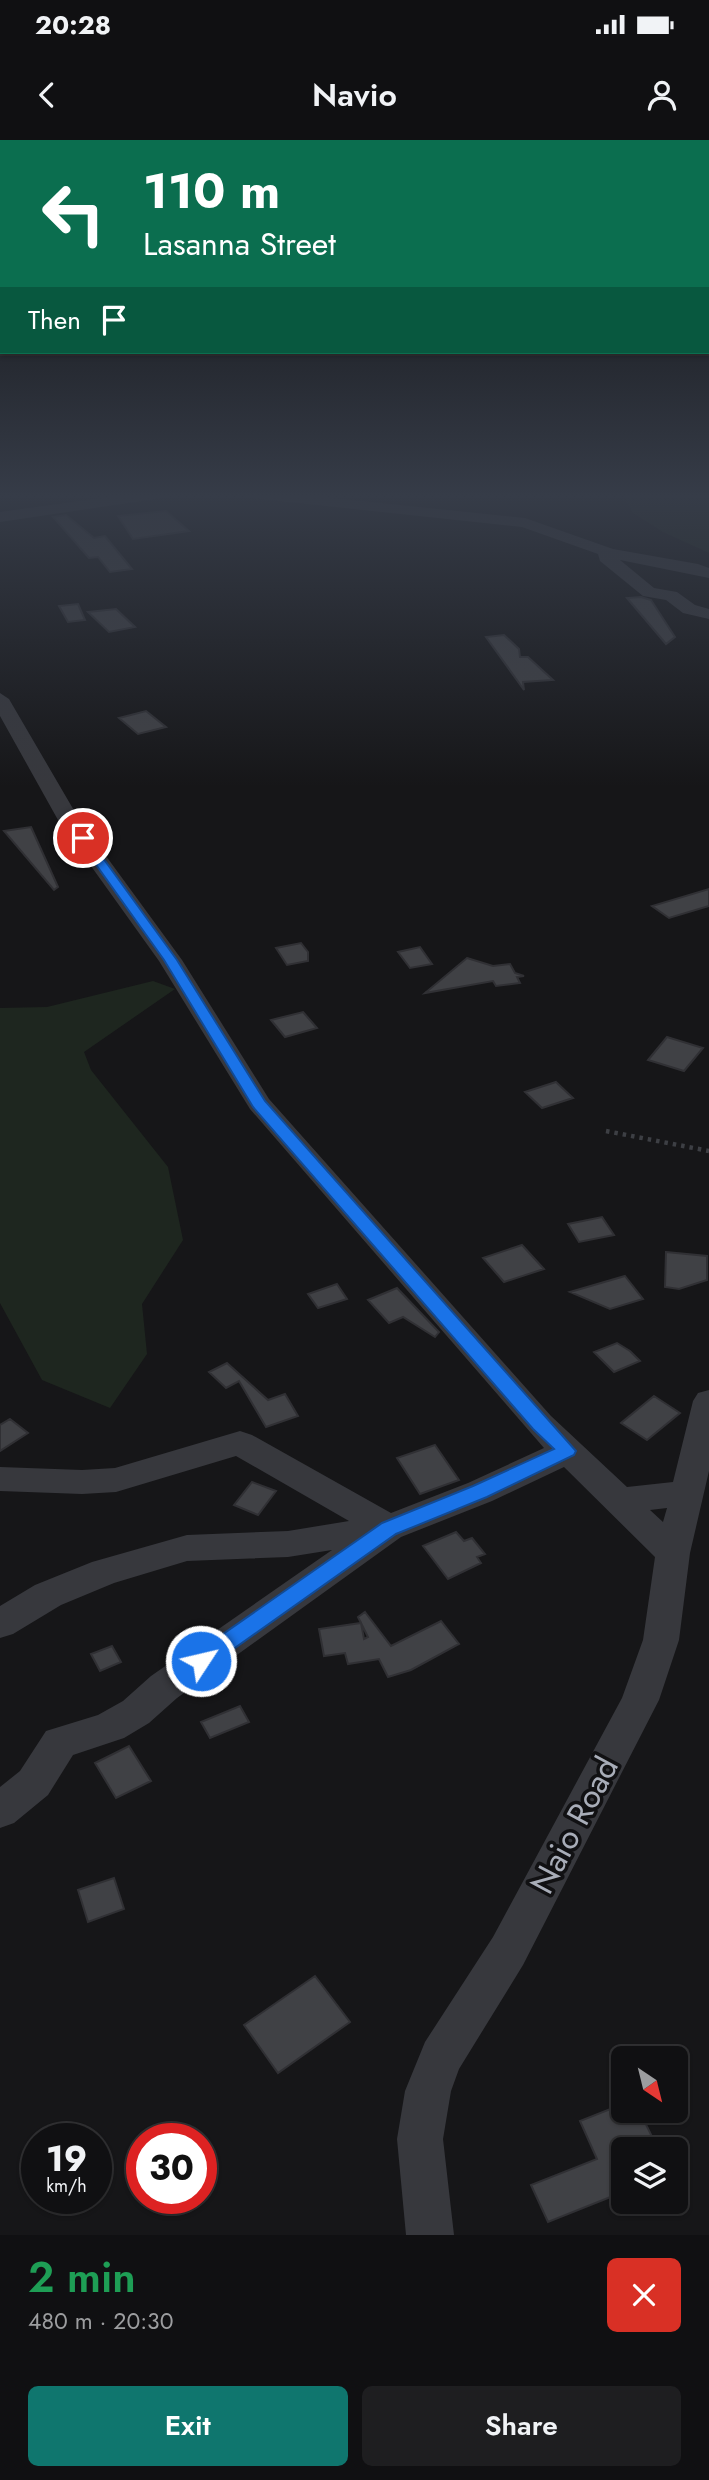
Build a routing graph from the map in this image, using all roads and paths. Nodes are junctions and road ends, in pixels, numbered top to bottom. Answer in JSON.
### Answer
{"nodes":[{"id":1,"x":649,"y":592,"type":"edge"},
{"id":2,"x":709,"y":614,"type":"edge"},
{"id":3,"x":0,"y":699,"type":"edge"},
{"id":4,"x":606,"y":1130,"type":"dead end"},
{"id":5,"x":709,"y":1151,"type":"edge"},
{"id":6,"x":709,"y":1401,"type":"edge"},
{"id":7,"x":567,"y":1451,"type":"junction"},
{"id":8,"x":5,"y":1475,"type":"edge"},
{"id":9,"x":688,"y":1493,"type":"junction"},
{"id":10,"x":619,"y":1501,"type":"junction"},
{"id":11,"x":389,"y":1528,"type":"junction"},
{"id":12,"x":673,"y":1553,"type":"junction"},
{"id":13,"x":0,"y":1624,"type":"edge"},
{"id":14,"x":0,"y":1811,"type":"edge"},
{"id":15,"x":430,"y":2235,"type":"edge"}],
"edges":[{"from":1,"to":2,"type":"street"},
{"from":3,"to":7,"type":"street"},
{"from":4,"to":5,"type":"path"},
{"from":6,"to":9,"type":"street","name":"Naio Road"},
{"from":7,"to":10,"type":"street"},
{"from":7,"to":11,"type":"street"},
{"from":8,"to":11,"type":"street"},
{"from":9,"to":10,"type":"street"},
{"from":9,"to":12,"type":"street","name":"Naio Road"},
{"from":10,"to":12,"type":"street"},
{"from":11,"to":13,"type":"street"},
{"from":11,"to":14,"type":"street"},
{"from":12,"to":15,"type":"street","name":"Naio Road"}]}
